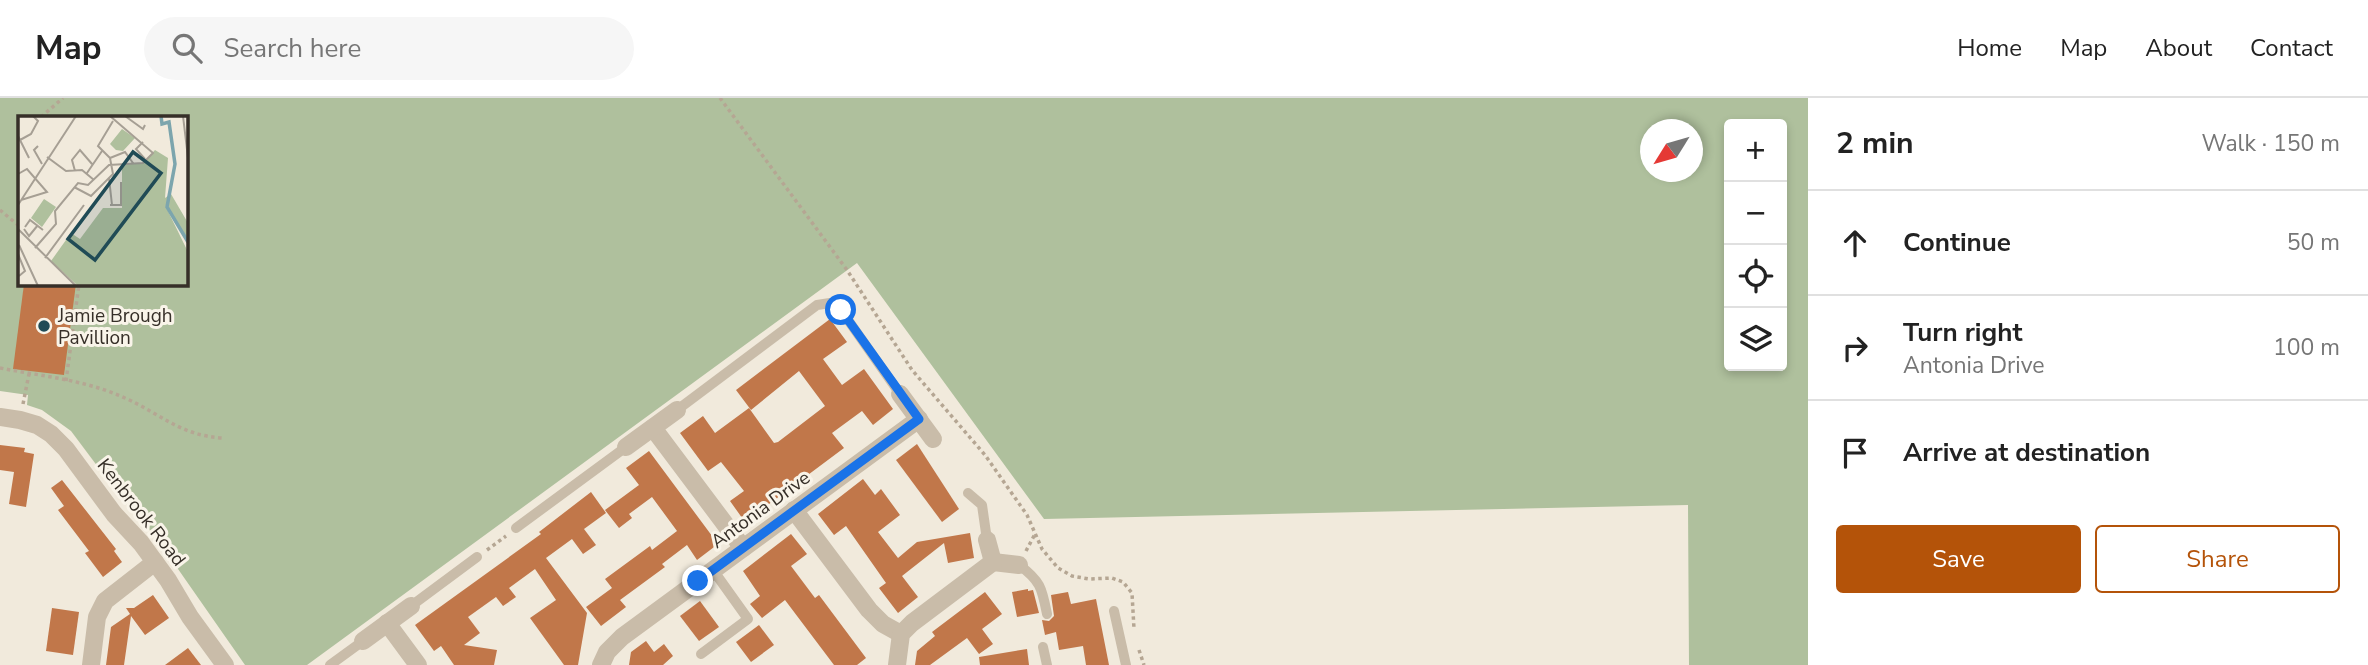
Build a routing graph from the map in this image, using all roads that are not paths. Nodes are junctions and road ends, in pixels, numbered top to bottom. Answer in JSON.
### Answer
{"nodes":[{"id":1,"x":900,"y":394,"type":"joint"},
{"id":2,"x":677,"y":410,"type":"joint"},
{"id":3,"x":0,"y":417,"type":"edge"},
{"id":4,"x":919,"y":419,"type":"junction"},
{"id":5,"x":653,"y":428,"type":"junction"},
{"id":6,"x":933,"y":439,"type":"dead end"},
{"id":7,"x":626,"y":447,"type":"joint"},
{"id":8,"x":968,"y":493,"type":"dead end"},
{"id":9,"x":794,"y":510,"type":"junction"},
{"id":10,"x":516,"y":528,"type":"road end"},
{"id":11,"x":987,"y":540,"type":"joint"},
{"id":12,"x":743,"y":548,"type":"junction"},
{"id":13,"x":477,"y":557,"type":"road end"},
{"id":14,"x":155,"y":562,"type":"junction"},
{"id":15,"x":993,"y":562,"type":"junction"},
{"id":16,"x":1019,"y":565,"type":"joint"},
{"id":17,"x":713,"y":570,"type":"junction"},
{"id":18,"x":411,"y":606,"type":"joint"},
{"id":19,"x":1114,"y":611,"type":"dead end"},
{"id":20,"x":1047,"y":614,"type":"dead end"},
{"id":21,"x":387,"y":623,"type":"junction"},
{"id":22,"x":901,"y":634,"type":"junction"},
{"id":23,"x":363,"y":641,"type":"joint"},
{"id":24,"x":1043,"y":647,"type":"dead end"},
{"id":25,"x":702,"y":653,"type":"dead end"},
{"id":26,"x":91,"y":665,"type":"edge"},
{"id":27,"x":225,"y":665,"type":"edge"},
{"id":28,"x":330,"y":665,"type":"edge"},
{"id":29,"x":418,"y":665,"type":"edge"},
{"id":30,"x":601,"y":665,"type":"edge"},
{"id":31,"x":897,"y":665,"type":"edge"},
{"id":32,"x":1047,"y":665,"type":"edge"},
{"id":33,"x":1126,"y":665,"type":"edge"}],
"edges":[{"from":1,"to":2,"type":"lane"},
{"from":1,"to":4,"type":"street"},
{"from":2,"to":5,"type":"street"},
{"from":3,"to":14,"type":"street","name":"Kenbrook Road"},
{"from":4,"to":6,"type":"street"},
{"from":4,"to":9,"type":"street","name":"Antonia Drive"},
{"from":5,"to":7,"type":"street"},
{"from":5,"to":12,"type":"street"},
{"from":7,"to":10,"type":"lane"},
{"from":8,"to":11,"type":"lane"},
{"from":9,"to":12,"type":"street","name":"Antonia Drive"},
{"from":9,"to":22,"type":"street"},
{"from":11,"to":15,"type":"street"},
{"from":12,"to":17,"type":"street","name":"Antonia Drive"},
{"from":13,"to":18,"type":"lane"},
{"from":14,"to":26,"type":"street"},
{"from":14,"to":27,"type":"street","name":"Kenbrook Road"},
{"from":15,"to":16,"type":"street"},
{"from":15,"to":22,"type":"street"},
{"from":16,"to":20,"type":"lane"},
{"from":17,"to":25,"type":"lane"},
{"from":17,"to":30,"type":"street","name":"Antonia Drive"},
{"from":18,"to":21,"type":"street"},
{"from":19,"to":33,"type":"lane"},
{"from":21,"to":23,"type":"street"},
{"from":21,"to":29,"type":"street"},
{"from":22,"to":31,"type":"street"},
{"from":23,"to":28,"type":"lane"},
{"from":24,"to":32,"type":"lane"}]}
